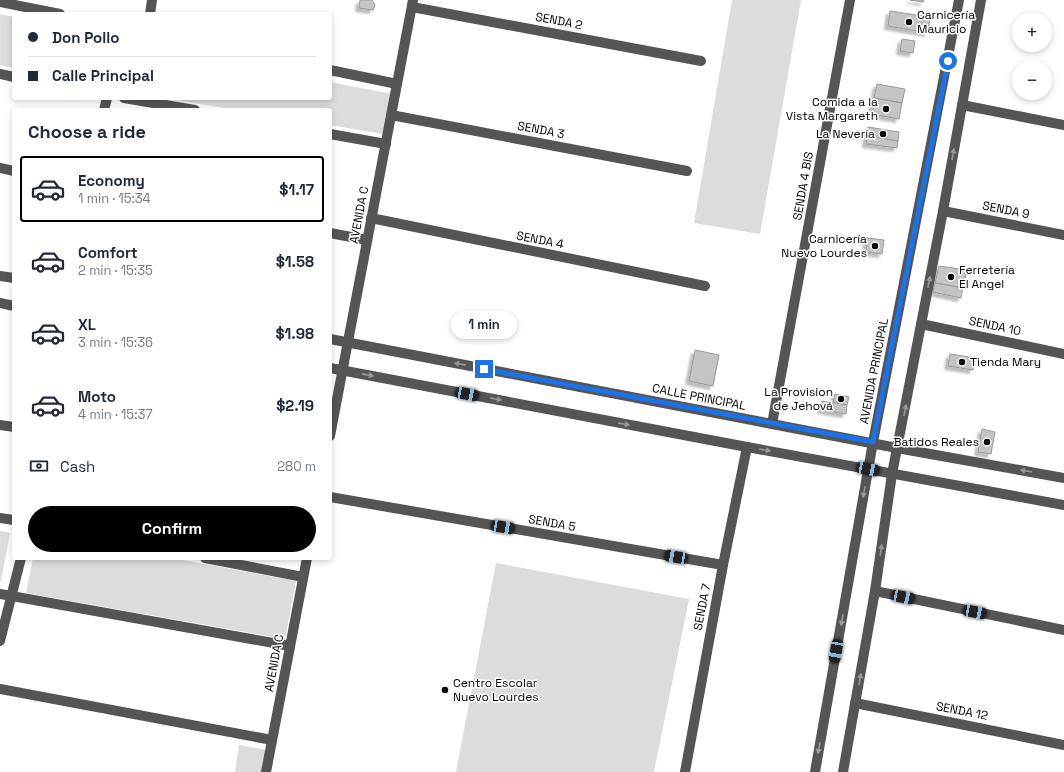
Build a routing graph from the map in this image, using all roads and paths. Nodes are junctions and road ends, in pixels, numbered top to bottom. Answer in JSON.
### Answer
{"nodes":[{"id":1,"x":152,"y":0,"type":"edge"},
{"id":2,"x":850,"y":0,"type":"edge"},
{"id":3,"x":960,"y":0,"type":"edge"},
{"id":4,"x":981,"y":0,"type":"edge"},
{"id":5,"x":0,"y":2,"type":"edge"},
{"id":6,"x":412,"y":3,"type":"edge"},
{"id":7,"x":50,"y":12,"type":"edge"},
{"id":8,"x":150,"y":12,"type":"edge"},
{"id":9,"x":701,"y":61,"type":"dead end"},
{"id":10,"x":332,"y":70,"type":"edge"},
{"id":11,"x":0,"y":74,"type":"edge"},
{"id":12,"x":12,"y":77,"type":"edge"},
{"id":13,"x":397,"y":84,"type":"junction"},
{"id":14,"x":141,"y":100,"type":"edge"},
{"id":15,"x":962,"y":105,"type":"junction"},
{"id":16,"x":184,"y":108,"type":"edge"},
{"id":17,"x":391,"y":115,"type":"junction"},
{"id":18,"x":1064,"y":125,"type":"edge"},
{"id":19,"x":332,"y":134,"type":"edge"},
{"id":20,"x":386,"y":144,"type":"junction"},
{"id":21,"x":0,"y":168,"type":"edge"},
{"id":22,"x":12,"y":171,"type":"edge"},
{"id":23,"x":687,"y":171,"type":"dead end"},
{"id":24,"x":943,"y":211,"type":"junction"},
{"id":25,"x":371,"y":218,"type":"junction"},
{"id":26,"x":332,"y":233,"type":"edge"},
{"id":27,"x":1064,"y":235,"type":"edge"},
{"id":28,"x":367,"y":240,"type":"junction"},
{"id":29,"x":0,"y":276,"type":"edge"},
{"id":30,"x":12,"y":278,"type":"edge"},
{"id":31,"x":705,"y":286,"type":"dead end"},
{"id":32,"x":0,"y":303,"type":"edge"},
{"id":33,"x":12,"y":306,"type":"edge"},
{"id":34,"x":921,"y":324,"type":"junction"},
{"id":35,"x":332,"y":339,"type":"edge"},
{"id":36,"x":348,"y":343,"type":"junction"},
{"id":37,"x":1064,"y":354,"type":"edge"},
{"id":38,"x":332,"y":368,"type":"edge"},
{"id":39,"x":343,"y":370,"type":"junction"},
{"id":40,"x":772,"y":424,"type":"junction"},
{"id":41,"x":0,"y":425,"type":"edge"},
{"id":42,"x":332,"y":426,"type":"edge"},
{"id":43,"x":12,"y":427,"type":"edge"},
{"id":44,"x":873,"y":442,"type":"junction"},
{"id":45,"x":747,"y":447,"type":"junction"},
{"id":46,"x":897,"y":448,"type":"junction"},
{"id":47,"x":868,"y":469,"type":"junction"},
{"id":48,"x":892,"y":474,"type":"junction"},
{"id":49,"x":1064,"y":478,"type":"edge"},
{"id":50,"x":332,"y":497,"type":"edge"},
{"id":51,"x":1064,"y":506,"type":"edge"},
{"id":52,"x":0,"y":518,"type":"edge"},
{"id":53,"x":12,"y":520,"type":"edge"},
{"id":54,"x":20,"y":560,"type":"edge"},
{"id":55,"x":215,"y":560,"type":"edge"},
{"id":56,"x":307,"y":560,"type":"edge"},
{"id":57,"x":723,"y":565,"type":"junction"},
{"id":58,"x":303,"y":577,"type":"junction"},
{"id":59,"x":876,"y":591,"type":"junction"},
{"id":60,"x":0,"y":594,"type":"edge"},
{"id":61,"x":11,"y":596,"type":"junction"},
{"id":62,"x":1064,"y":630,"type":"edge"},
{"id":63,"x":0,"y":641,"type":"edge"},
{"id":64,"x":290,"y":646,"type":"junction"},
{"id":65,"x":0,"y":689,"type":"edge"},
{"id":66,"x":855,"y":703,"type":"junction"},
{"id":67,"x":272,"y":740,"type":"junction"},
{"id":68,"x":1064,"y":744,"type":"edge"},
{"id":69,"x":266,"y":772,"type":"edge"},
{"id":70,"x":685,"y":772,"type":"edge"},
{"id":71,"x":815,"y":772,"type":"edge"},
{"id":72,"x":843,"y":772,"type":"edge"}],
"edges":[{"from":1,"to":8,"type":"street"},
{"from":2,"to":40,"type":"street","name":"SENDA 4 BIS"},
{"from":3,"to":44,"type":"street","name":"AVENIDA PRINCIPAL"},
{"from":4,"to":15,"type":"street"},
{"from":5,"to":7,"type":"street"},
{"from":6,"to":9,"type":"street","name":"SENDA 2"},
{"from":6,"to":13,"type":"street","name":"AVENIDA C"},
{"from":10,"to":13,"type":"street"},
{"from":11,"to":12,"type":"street"},
{"from":13,"to":17,"type":"street","name":"AVENIDA C"},
{"from":14,"to":16,"type":"street"},
{"from":15,"to":18,"type":"street"},
{"from":24,"to":15,"type":"street","one_way":true},
{"from":17,"to":20,"type":"street","name":"AVENIDA C"},
{"from":17,"to":23,"type":"street","name":"SENDA 3"},
{"from":19,"to":20,"type":"street"},
{"from":20,"to":25,"type":"street","name":"AVENIDA C"},
{"from":21,"to":22,"type":"street"},
{"from":24,"to":27,"type":"street","name":"SENDA 9"},
{"from":34,"to":24,"type":"street","one_way":true},
{"from":25,"to":28,"type":"street","name":"AVENIDA C"},
{"from":25,"to":31,"type":"street","name":"SENDA 4"},
{"from":26,"to":28,"type":"street"},
{"from":28,"to":36,"type":"street","name":"AVENIDA C"},
{"from":29,"to":30,"type":"street"},
{"from":32,"to":33,"type":"street"},
{"from":34,"to":37,"type":"street","name":"SENDA 10"},
{"from":46,"to":34,"type":"street","one_way":true},
{"from":35,"to":36,"type":"street","name":"CALLE PRINCIPAL"},
{"from":36,"to":39,"type":"street","name":"AVENIDA C"},
{"from":40,"to":36,"type":"street","name":"CALLE PRINCIPAL","one_way":true},
{"from":38,"to":39,"type":"street"},
{"from":39,"to":42,"type":"street","name":"AVENIDA C"},
{"from":39,"to":45,"type":"street","one_way":true},
{"from":40,"to":44,"type":"street","name":"CALLE PRINCIPAL"},
{"from":41,"to":43,"type":"street"},
{"from":44,"to":46,"type":"street","name":"CALLE PRINCIPAL"},
{"from":44,"to":47,"type":"street","name":"AVENIDA PRINCIPAL"},
{"from":45,"to":47,"type":"street","one_way":true},
{"from":45,"to":57,"type":"street","name":"SENDA 7"},
{"from":46,"to":48,"type":"street"},
{"from":49,"to":46,"type":"street","name":"CALLE PRINCIPAL","one_way":true},
{"from":47,"to":48,"type":"street"},
{"from":47,"to":71,"type":"street","name":"AVENIDA PRINCIPAL","one_way":true},
{"from":48,"to":51,"type":"street"},
{"from":59,"to":48,"type":"street","one_way":true},
{"from":50,"to":57,"type":"street","name":"SENDA 5"},
{"from":52,"to":53,"type":"street"},
{"from":54,"to":61,"type":"street"},
{"from":55,"to":58,"type":"street"},
{"from":56,"to":58,"type":"street","name":"AVENIDA C"},
{"from":57,"to":70,"type":"street","name":"SENDA 7"},
{"from":58,"to":64,"type":"street","name":"AVENIDA C"},
{"from":59,"to":62,"type":"street"},
{"from":66,"to":59,"type":"street","one_way":true},
{"from":60,"to":61,"type":"street"},
{"from":61,"to":63,"type":"street"},
{"from":61,"to":64,"type":"street"},
{"from":64,"to":67,"type":"street","name":"AVENIDA C"},
{"from":65,"to":67,"type":"street"},
{"from":66,"to":68,"type":"street","name":"SENDA 12"},
{"from":66,"to":72,"type":"street"},
{"from":67,"to":69,"type":"street","name":"AVENIDA C"}]}
